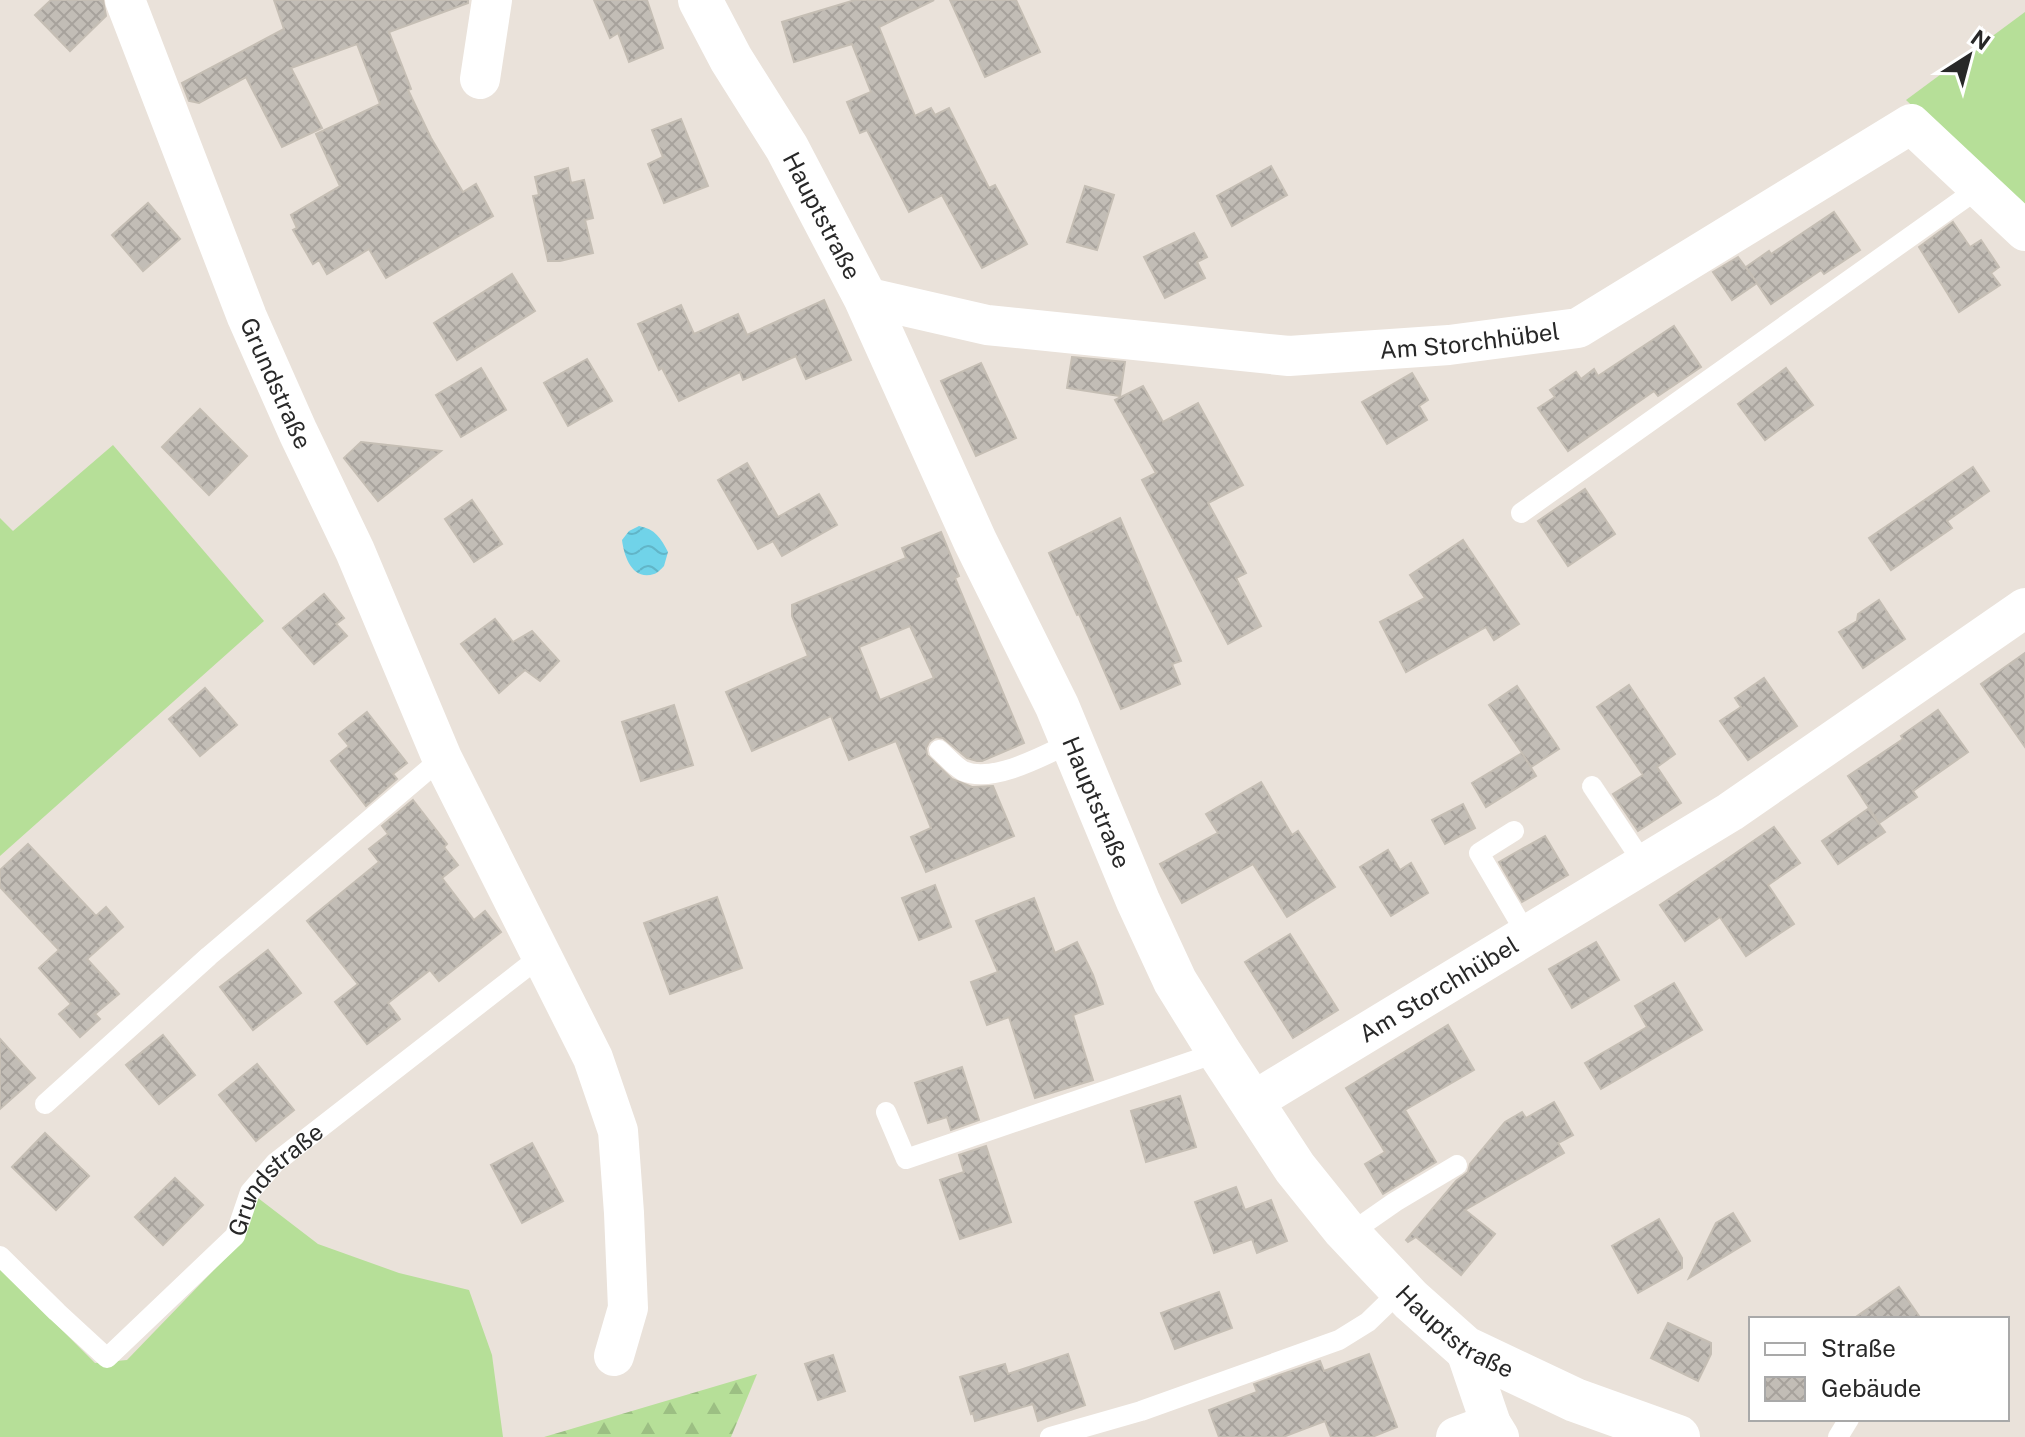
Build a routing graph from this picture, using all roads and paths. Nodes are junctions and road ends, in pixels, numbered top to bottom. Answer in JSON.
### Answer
{"nodes":[{"id":1,"x":125,"y":0,"type":"edge"},
{"id":2,"x":492,"y":0,"type":"edge"},
{"id":3,"x":700,"y":0,"type":"edge"},
{"id":4,"x":480,"y":79,"type":"dead end"},
{"id":5,"x":1979,"y":188,"type":"junction"},
{"id":6,"x":2025,"y":231,"type":"edge"},
{"id":7,"x":865,"y":297,"type":"junction"},
{"id":8,"x":1521,"y":513,"type":"dead end"},
{"id":9,"x":2025,"y":608,"type":"edge"},
{"id":10,"x":1072,"y":742,"type":"junction"},
{"id":11,"x":939,"y":750,"type":"dead end"},
{"id":12,"x":442,"y":758,"type":"junction"},
{"id":13,"x":1592,"y":786,"type":"dead end"},
{"id":14,"x":1514,"y":831,"type":"dead end"},
{"id":15,"x":1644,"y":864,"type":"junction"},
{"id":16,"x":1527,"y":935,"type":"junction"},
{"id":17,"x":541,"y":956,"type":"junction"},
{"id":18,"x":1219,"y":1052,"type":"junction"},
{"id":19,"x":1252,"y":1102,"type":"junction"},
{"id":20,"x":45,"y":1104,"type":"dead end"},
{"id":21,"x":886,"y":1112,"type":"dead end"},
{"id":22,"x":1457,"y":1165,"type":"dead end"},
{"id":23,"x":1349,"y":1234,"type":"junction"},
{"id":24,"x":0,"y":1256,"type":"edge"},
{"id":25,"x":1401,"y":1290,"type":"junction"},
{"id":26,"x":1465,"y":1348,"type":"junction"},
{"id":27,"x":614,"y":1356,"type":"dead end"},
{"id":28,"x":1482,"y":1433,"type":"edge"},
{"id":29,"x":1050,"y":1437,"type":"edge"},
{"id":30,"x":1678,"y":1437,"type":"edge"}],
"edges":[{"from":1,"to":12,"type":"street","name":"Grundstraße"},
{"from":2,"to":4,"type":"street"},
{"from":3,"to":7,"type":"street","name":"Hauptstraße"},
{"from":5,"to":6,"type":"street","name":"Am Storchhübel"},
{"from":5,"to":7,"type":"street","name":"Am Storchhübel"},
{"from":5,"to":8,"type":"lane"},
{"from":7,"to":10,"type":"street","name":"Hauptstraße"},
{"from":9,"to":15,"type":"street","name":"Am Storchhübel"},
{"from":10,"to":11,"type":"lane"},
{"from":10,"to":18,"type":"street","name":"Hauptstraße"},
{"from":12,"to":17,"type":"street","name":"Grundstraße"},
{"from":12,"to":20,"type":"lane"},
{"from":13,"to":15,"type":"lane"},
{"from":14,"to":16,"type":"lane"},
{"from":15,"to":16,"type":"street","name":"Am Storchhübel"},
{"from":16,"to":19,"type":"street","name":"Am Storchhübel"},
{"from":17,"to":24,"type":"lane","name":"Grundstraße"},
{"from":17,"to":27,"type":"street","name":"Grundstraße"},
{"from":18,"to":19,"type":"street","name":"Hauptstraße"},
{"from":18,"to":21,"type":"lane"},
{"from":19,"to":23,"type":"street","name":"Hauptstraße"},
{"from":22,"to":23,"type":"lane"},
{"from":23,"to":25,"type":"street","name":"Hauptstraße"},
{"from":25,"to":26,"type":"street","name":"Hauptstraße"},
{"from":25,"to":29,"type":"lane"},
{"from":26,"to":28,"type":"street"},
{"from":26,"to":30,"type":"street","name":"Hauptstraße"}]}
